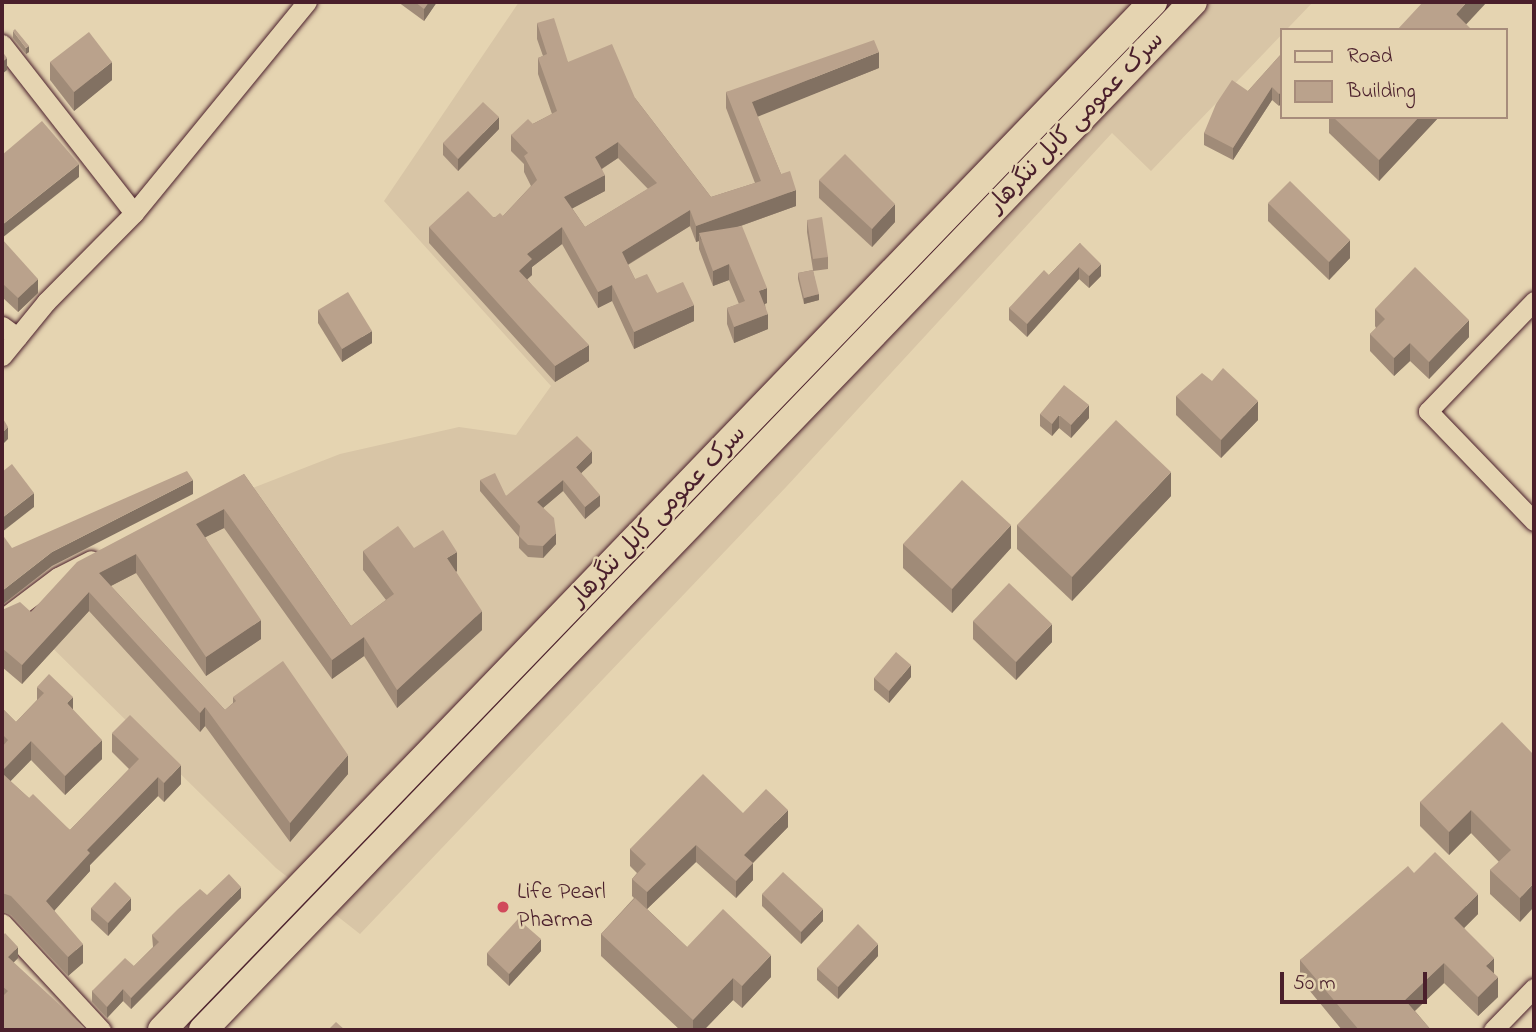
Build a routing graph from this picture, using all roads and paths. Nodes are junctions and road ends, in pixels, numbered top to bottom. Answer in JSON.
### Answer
{"nodes":[{"id":1,"x":307,"y":2,"type":"edge"},
{"id":2,"x":1153,"y":2,"type":"edge"},
{"id":3,"x":1193,"y":2,"type":"edge"},
{"id":4,"x":2,"y":44,"type":"edge"},
{"id":5,"x":1100,"y":57,"type":"junction"},
{"id":6,"x":1122,"y":76,"type":"junction"},
{"id":7,"x":134,"y":213,"type":"junction"},
{"id":8,"x":1534,"y":301,"type":"edge"},
{"id":9,"x":9,"y":332,"type":"edge"},
{"id":10,"x":2,"y":356,"type":"edge"},
{"id":11,"x":743,"y":450,"type":"junction"},
{"id":12,"x":1534,"y":521,"type":"edge"},
{"id":13,"x":106,"y":552,"type":"edge"},
{"id":14,"x":2,"y":619,"type":"edge"},
{"id":15,"x":417,"y":767,"type":"junction"},
{"id":16,"x":439,"y":786,"type":"junction"},
{"id":17,"x":2,"y":923,"type":"edge"},
{"id":18,"x":1534,"y":988,"type":"edge"},
{"id":19,"x":101,"y":1030,"type":"edge"},
{"id":20,"x":162,"y":1030,"type":"edge"},
{"id":21,"x":204,"y":1030,"type":"edge"},
{"id":22,"x":1493,"y":1030,"type":"edge"}],
"edges":[{"from":1,"to":7,"type":"street"},
{"from":2,"to":5,"type":"highway","name":"سرک عمومی کابل ننگرهار"},
{"from":3,"to":6,"type":"highway","name":"سرک عمومی کابل ننگرهار"},
{"from":4,"to":7,"type":"street"},
{"from":5,"to":6,"type":"highway"},
{"from":5,"to":11,"type":"highway","name":"سرک عمومی کابل ننگرهار"},
{"from":6,"to":11,"type":"highway","name":"سرک عمومی کابل ننگرهار"},
{"from":7,"to":9,"type":"street"},
{"from":8,"to":12,"type":"street"},
{"from":9,"to":10,"type":"street"},
{"from":11,"to":15,"type":"highway","name":"سرک عمومی کابل ننگرهار"},
{"from":11,"to":16,"type":"highway","name":"سرک عمومی کابل ننگرهار"},
{"from":13,"to":14,"type":"street"},
{"from":15,"to":16,"type":"highway"},
{"from":15,"to":20,"type":"highway","name":"سرک عمومی کابل ننگرهار"},
{"from":16,"to":21,"type":"highway","name":"سرک عمومی کابل ننگرهار"},
{"from":17,"to":19,"type":"street"},
{"from":18,"to":22,"type":"street"}]}
